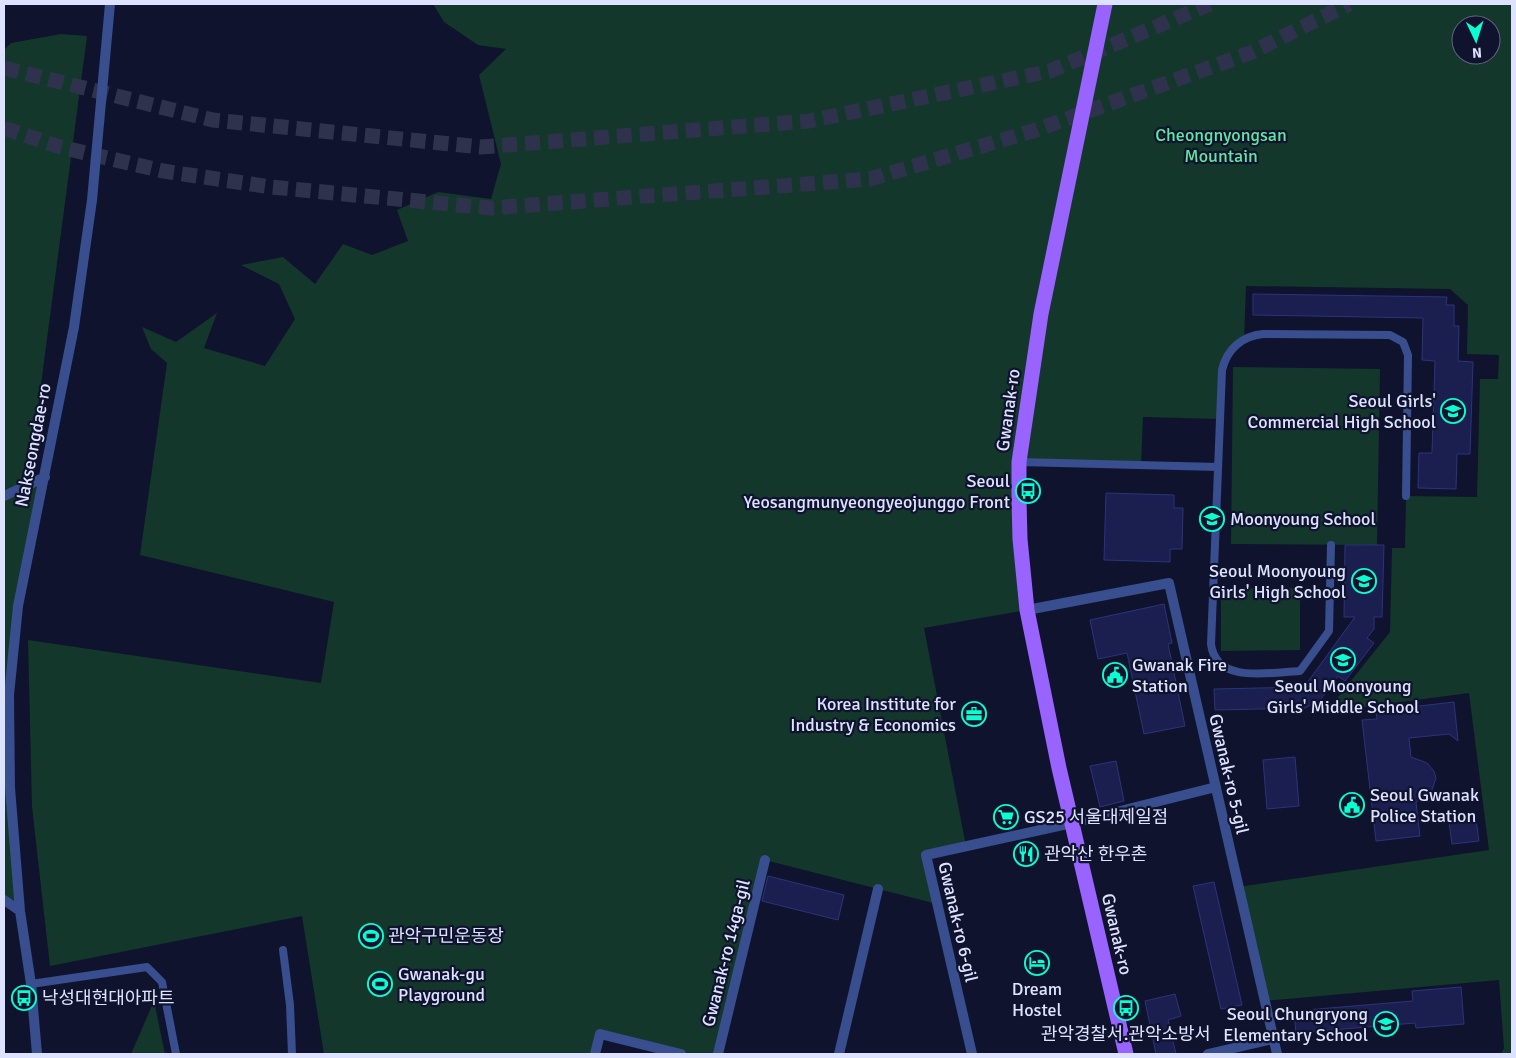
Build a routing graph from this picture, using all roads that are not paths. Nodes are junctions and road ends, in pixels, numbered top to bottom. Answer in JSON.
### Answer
{"nodes":[{"id":1,"x":110,"y":4,"type":"edge"},
{"id":2,"x":1105,"y":4,"type":"edge"},
{"id":3,"x":1019,"y":462,"type":"junction"},
{"id":4,"x":1218,"y":467,"type":"junction"},
{"id":5,"x":45,"y":477,"type":"junction"},
{"id":6,"x":4,"y":496,"type":"edge"},
{"id":7,"x":1406,"y":496,"type":"dead end"},
{"id":8,"x":1331,"y":545,"type":"dead end"},
{"id":9,"x":1027,"y":610,"type":"junction"},
{"id":10,"x":1216,"y":787,"type":"junction"},
{"id":11,"x":1072,"y":823,"type":"junction"},
{"id":12,"x":765,"y":860,"type":"dead end"},
{"id":13,"x":878,"y":889,"type":"dead end"},
{"id":14,"x":4,"y":900,"type":"edge"},
{"id":15,"x":20,"y":911,"type":"junction"},
{"id":16,"x":283,"y":950,"type":"dead end"},
{"id":17,"x":30,"y":984,"type":"junction"},
{"id":18,"x":1273,"y":1039,"type":"junction"},
{"id":19,"x":37,"y":1054,"type":"edge"},
{"id":20,"x":176,"y":1054,"type":"edge"},
{"id":21,"x":292,"y":1054,"type":"edge"},
{"id":22,"x":595,"y":1054,"type":"edge"},
{"id":23,"x":681,"y":1054,"type":"edge"},
{"id":24,"x":718,"y":1054,"type":"edge"},
{"id":25,"x":839,"y":1054,"type":"edge"},
{"id":26,"x":972,"y":1054,"type":"edge"},
{"id":27,"x":1126,"y":1054,"type":"edge"},
{"id":28,"x":1208,"y":1054,"type":"edge"},
{"id":29,"x":1277,"y":1054,"type":"edge"}],
"edges":[{"from":1,"to":5,"type":"street","name":"Nakseongdae-ro"},
{"from":2,"to":3,"type":"main road","name":"Gwanak-ro"},
{"from":3,"to":4,"type":"lane"},
{"from":3,"to":9,"type":"main road","name":"Gwanak-ro"},
{"from":4,"to":7,"type":"lane"},
{"from":4,"to":8,"type":"lane"},
{"from":5,"to":6,"type":"street"},
{"from":5,"to":15,"type":"street","name":"Nakseongdae-ro"},
{"from":9,"to":10,"type":"street","name":"Gwanak-ro 5-gil"},
{"from":9,"to":11,"type":"main road","name":"Gwanak-ro"},
{"from":10,"to":11,"type":"street"},
{"from":10,"to":18,"type":"street","name":"Gwanak-ro 5-gil"},
{"from":11,"to":26,"type":"street","name":"Gwanak-ro 6-gil"},
{"from":11,"to":27,"type":"main road","name":"Gwanak-ro"},
{"from":12,"to":24,"type":"street","name":"Gwanak-ro 14ga-gil"},
{"from":13,"to":25,"type":"street"},
{"from":14,"to":15,"type":"street"},
{"from":15,"to":17,"type":"street","name":"Nakseongdae-ro"},
{"from":16,"to":21,"type":"lane"},
{"from":17,"to":19,"type":"street","name":"Nakseongdae-ro"},
{"from":17,"to":20,"type":"lane"},
{"from":18,"to":28,"type":"street"},
{"from":18,"to":29,"type":"street","name":"Gwanak-ro 5-gil"},
{"from":22,"to":23,"type":"street"}]}
